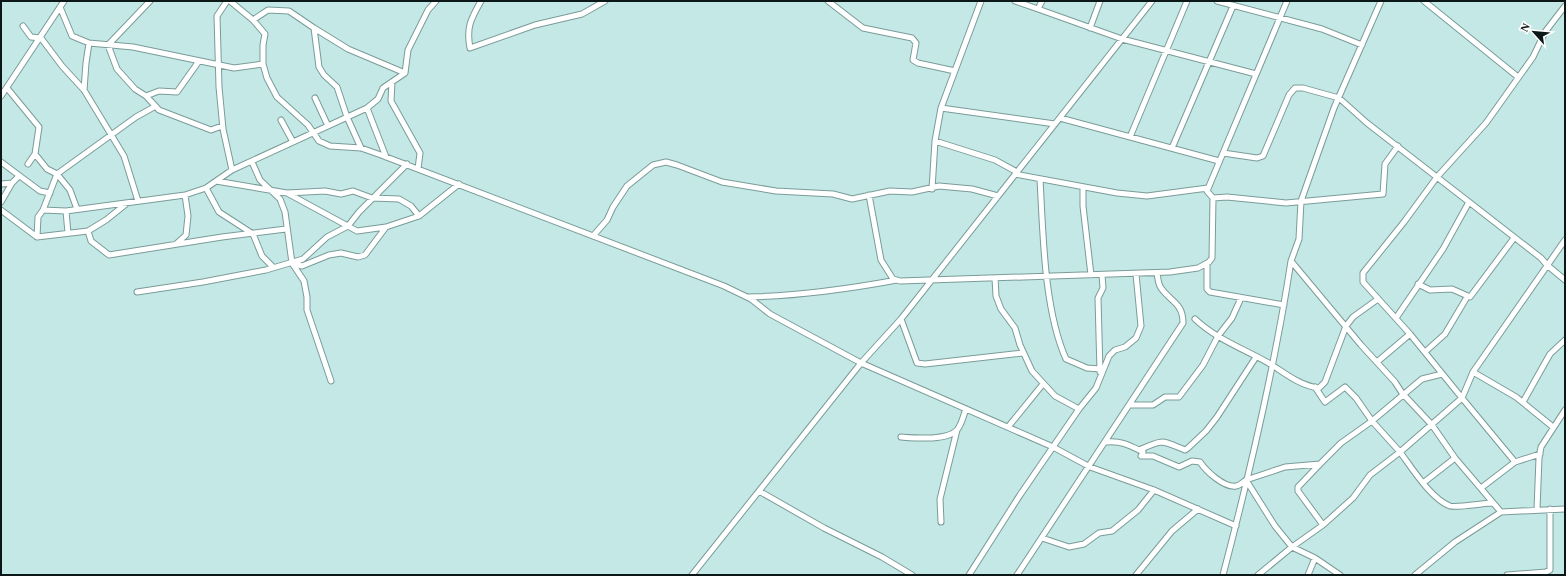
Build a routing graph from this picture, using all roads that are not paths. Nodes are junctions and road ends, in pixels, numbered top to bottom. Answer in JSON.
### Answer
{"nodes":[{"id":1,"x":64,"y":1,"type":"edge"},
{"id":2,"x":150,"y":1,"type":"edge"},
{"id":3,"x":229,"y":1,"type":"edge"},
{"id":4,"x":436,"y":1,"type":"edge"},
{"id":5,"x":481,"y":1,"type":"edge"},
{"id":6,"x":605,"y":1,"type":"edge"},
{"id":7,"x":828,"y":1,"type":"edge"},
{"id":8,"x":981,"y":1,"type":"edge"},
{"id":9,"x":1015,"y":1,"type":"edge"},
{"id":10,"x":1042,"y":1,"type":"edge"},
{"id":11,"x":1100,"y":1,"type":"edge"},
{"id":12,"x":1152,"y":1,"type":"edge"},
{"id":13,"x":1187,"y":1,"type":"edge"},
{"id":14,"x":1218,"y":1,"type":"edge"},
{"id":15,"x":1287,"y":1,"type":"edge"},
{"id":16,"x":1381,"y":1,"type":"edge"},
{"id":17,"x":1424,"y":1,"type":"edge"},
{"id":18,"x":1232,"y":6,"type":"junction"},
{"id":19,"x":1565,"y":6,"type":"edge"},
{"id":20,"x":60,"y":7,"type":"junction"},
{"id":21,"x":1038,"y":9,"type":"junction"},
{"id":22,"x":1280,"y":17,"type":"junction"},
{"id":23,"x":253,"y":20,"type":"junction"},
{"id":24,"x":23,"y":26,"type":"dead end"},
{"id":25,"x":314,"y":28,"type":"junction"},
{"id":26,"x":1090,"y":28,"type":"junction"},
{"id":27,"x":41,"y":38,"type":"junction"},
{"id":28,"x":1122,"y":39,"type":"junction"},
{"id":29,"x":89,"y":43,"type":"junction"},
{"id":30,"x":108,"y":45,"type":"junction"},
{"id":31,"x":1362,"y":45,"type":"junction"},
{"id":32,"x":1166,"y":50,"type":"junction"},
{"id":33,"x":199,"y":61,"type":"junction"},
{"id":34,"x":1210,"y":62,"type":"junction"},
{"id":35,"x":218,"y":63,"type":"junction"},
{"id":36,"x":262,"y":64,"type":"junction"},
{"id":37,"x":955,"y":71,"type":"junction"},
{"id":38,"x":405,"y":73,"type":"junction"},
{"id":39,"x":1256,"y":74,"type":"junction"},
{"id":40,"x":1518,"y":77,"type":"junction"},
{"id":41,"x":392,"y":82,"type":"junction"},
{"id":42,"x":7,"y":88,"type":"junction"},
{"id":43,"x":84,"y":90,"type":"junction"},
{"id":44,"x":1,"y":96,"type":"edge"},
{"id":45,"x":146,"y":96,"type":"junction"},
{"id":46,"x":315,"y":98,"type":"dead end"},
{"id":47,"x":1338,"y":98,"type":"junction"},
{"id":48,"x":154,"y":107,"type":"junction"},
{"id":49,"x":368,"y":108,"type":"junction"},
{"id":50,"x":941,"y":108,"type":"junction"},
{"id":51,"x":347,"y":117,"type":"junction"},
{"id":52,"x":1060,"y":118,"type":"junction"},
{"id":53,"x":281,"y":120,"type":"dead end"},
{"id":54,"x":1055,"y":124,"type":"junction"},
{"id":55,"x":222,"y":126,"type":"junction"},
{"id":56,"x":328,"y":126,"type":"junction"},
{"id":57,"x":314,"y":132,"type":"junction"},
{"id":58,"x":111,"y":136,"type":"junction"},
{"id":59,"x":1130,"y":137,"type":"junction"},
{"id":60,"x":935,"y":141,"type":"junction"},
{"id":61,"x":293,"y":142,"type":"junction"},
{"id":62,"x":1398,"y":146,"type":"junction"},
{"id":63,"x":361,"y":148,"type":"junction"},
{"id":64,"x":1172,"y":148,"type":"junction"},
{"id":65,"x":1223,"y":153,"type":"junction"},
{"id":66,"x":35,"y":154,"type":"junction"},
{"id":67,"x":386,"y":157,"type":"junction"},
{"id":68,"x":1219,"y":161,"type":"junction"},
{"id":69,"x":1,"y":162,"type":"edge"},
{"id":70,"x":252,"y":162,"type":"junction"},
{"id":71,"x":28,"y":164,"type":"dead end"},
{"id":72,"x":407,"y":164,"type":"junction"},
{"id":73,"x":418,"y":169,"type":"junction"},
{"id":74,"x":232,"y":170,"type":"junction"},
{"id":75,"x":1016,"y":173,"type":"junction"},
{"id":76,"x":57,"y":174,"type":"junction"},
{"id":77,"x":19,"y":176,"type":"junction"},
{"id":78,"x":1437,"y":177,"type":"junction"},
{"id":79,"x":1040,"y":179,"type":"junction"},
{"id":80,"x":216,"y":181,"type":"junction"},
{"id":81,"x":12,"y":183,"type":"junction"},
{"id":82,"x":1,"y":184,"type":"edge"},
{"id":83,"x":459,"y":184,"type":"junction"},
{"id":84,"x":1083,"y":187,"type":"junction"},
{"id":85,"x":206,"y":188,"type":"junction"},
{"id":86,"x":1208,"y":188,"type":"junction"},
{"id":87,"x":932,"y":189,"type":"junction"},
{"id":88,"x":270,"y":190,"type":"junction"},
{"id":89,"x":50,"y":193,"type":"junction"},
{"id":90,"x":287,"y":193,"type":"junction"},
{"id":91,"x":185,"y":195,"type":"junction"},
{"id":92,"x":869,"y":195,"type":"junction"},
{"id":93,"x":998,"y":196,"type":"junction"},
{"id":94,"x":373,"y":198,"type":"junction"},
{"id":95,"x":1213,"y":198,"type":"junction"},
{"id":96,"x":138,"y":201,"type":"junction"},
{"id":97,"x":1301,"y":201,"type":"junction"},
{"id":98,"x":1,"y":202,"type":"edge"},
{"id":99,"x":1468,"y":202,"type":"junction"},
{"id":100,"x":126,"y":203,"type":"junction"},
{"id":101,"x":77,"y":209,"type":"junction"},
{"id":102,"x":1,"y":210,"type":"edge"},
{"id":103,"x":43,"y":210,"type":"junction"},
{"id":104,"x":66,"y":211,"type":"junction"},
{"id":105,"x":419,"y":216,"type":"junction"},
{"id":106,"x":348,"y":226,"type":"junction"},
{"id":107,"x":386,"y":227,"type":"junction"},
{"id":108,"x":286,"y":229,"type":"junction"},
{"id":109,"x":88,"y":231,"type":"junction"},
{"id":110,"x":68,"y":233,"type":"junction"},
{"id":111,"x":252,"y":234,"type":"junction"},
{"id":112,"x":593,"y":236,"type":"junction"},
{"id":113,"x":37,"y":237,"type":"junction"},
{"id":114,"x":1514,"y":238,"type":"junction"},
{"id":115,"x":1565,"y":240,"type":"edge"},
{"id":116,"x":176,"y":244,"type":"junction"},
{"id":117,"x":1291,"y":261,"type":"junction"},
{"id":118,"x":292,"y":263,"type":"junction"},
{"id":119,"x":1207,"y":263,"type":"junction"},
{"id":120,"x":1547,"y":265,"type":"junction"},
{"id":121,"x":273,"y":267,"type":"junction"},
{"id":122,"x":1157,"y":273,"type":"junction"},
{"id":123,"x":1092,"y":274,"type":"junction"},
{"id":124,"x":1102,"y":274,"type":"junction"},
{"id":125,"x":1136,"y":274,"type":"junction"},
{"id":126,"x":1048,"y":275,"type":"junction"},
{"id":127,"x":995,"y":278,"type":"junction"},
{"id":128,"x":897,"y":280,"type":"junction"},
{"id":129,"x":1565,"y":280,"type":"edge"},
{"id":130,"x":931,"y":281,"type":"junction"},
{"id":131,"x":1418,"y":284,"type":"junction"},
{"id":132,"x":137,"y":292,"type":"dead end"},
{"id":133,"x":747,"y":297,"type":"junction"},
{"id":134,"x":1467,"y":297,"type":"junction"},
{"id":135,"x":1241,"y":298,"type":"junction"},
{"id":136,"x":1378,"y":299,"type":"junction"},
{"id":137,"x":1284,"y":305,"type":"junction"},
{"id":138,"x":1396,"y":318,"type":"junction"},
{"id":139,"x":901,"y":319,"type":"junction"},
{"id":140,"x":1195,"y":319,"type":"dead end"},
{"id":141,"x":1346,"y":326,"type":"junction"},
{"id":142,"x":1410,"y":334,"type":"junction"},
{"id":143,"x":1218,"y":336,"type":"junction"},
{"id":144,"x":1565,"y":340,"type":"edge"},
{"id":145,"x":1425,"y":352,"type":"junction"},
{"id":146,"x":1023,"y":353,"type":"junction"},
{"id":147,"x":1256,"y":357,"type":"junction"},
{"id":148,"x":1377,"y":362,"type":"junction"},
{"id":149,"x":861,"y":363,"type":"junction"},
{"id":150,"x":1272,"y":365,"type":"junction"},
{"id":151,"x":1100,"y":369,"type":"junction"},
{"id":152,"x":1473,"y":372,"type":"junction"},
{"id":153,"x":1442,"y":374,"type":"junction"},
{"id":154,"x":1100,"y":377,"type":"junction"},
{"id":155,"x":331,"y":382,"type":"dead end"},
{"id":156,"x":1043,"y":384,"type":"junction"},
{"id":157,"x":1316,"y":387,"type":"junction"},
{"id":158,"x":1402,"y":393,"type":"junction"},
{"id":159,"x":1462,"y":398,"type":"junction"},
{"id":160,"x":1523,"y":402,"type":"junction"},
{"id":161,"x":1130,"y":405,"type":"junction"},
{"id":162,"x":966,"y":409,"type":"junction"},
{"id":163,"x":1079,"y":409,"type":"junction"},
{"id":164,"x":1565,"y":410,"type":"edge"},
{"id":165,"x":1372,"y":421,"type":"junction"},
{"id":166,"x":1432,"y":425,"type":"junction"},
{"id":167,"x":1008,"y":427,"type":"junction"},
{"id":168,"x":1553,"y":428,"type":"junction"},
{"id":169,"x":957,"y":430,"type":"junction"},
{"id":170,"x":901,"y":437,"type":"dead end"},
{"id":171,"x":1107,"y":442,"type":"junction"},
{"id":172,"x":1054,"y":447,"type":"junction"},
{"id":173,"x":1139,"y":450,"type":"junction"},
{"id":174,"x":1400,"y":452,"type":"junction"},
{"id":175,"x":1540,"y":454,"type":"junction"},
{"id":176,"x":1455,"y":458,"type":"junction"},
{"id":177,"x":1515,"y":462,"type":"junction"},
{"id":178,"x":1320,"y":464,"type":"junction"},
{"id":179,"x":1090,"y":467,"type":"junction"},
{"id":180,"x":1246,"y":480,"type":"junction"},
{"id":181,"x":1423,"y":483,"type":"junction"},
{"id":182,"x":1481,"y":488,"type":"junction"},
{"id":183,"x":1154,"y":490,"type":"junction"},
{"id":184,"x":759,"y":491,"type":"junction"},
{"id":185,"x":1493,"y":503,"type":"junction"},
{"id":186,"x":1198,"y":509,"type":"junction"},
{"id":187,"x":1537,"y":509,"type":"junction"},
{"id":188,"x":1550,"y":509,"type":"junction"},
{"id":189,"x":1565,"y":509,"type":"edge"},
{"id":190,"x":1501,"y":512,"type":"junction"},
{"id":191,"x":941,"y":522,"type":"dead end"},
{"id":192,"x":1323,"y":525,"type":"junction"},
{"id":193,"x":1236,"y":526,"type":"junction"},
{"id":194,"x":1042,"y":538,"type":"junction"},
{"id":195,"x":1292,"y":547,"type":"junction"},
{"id":196,"x":1315,"y":558,"type":"junction"},
{"id":197,"x":1417,"y":574,"type":"edge"},
{"id":198,"x":692,"y":575,"type":"edge"},
{"id":199,"x":912,"y":575,"type":"edge"},
{"id":200,"x":969,"y":575,"type":"edge"},
{"id":201,"x":1017,"y":575,"type":"edge"},
{"id":202,"x":1136,"y":575,"type":"edge"},
{"id":203,"x":1222,"y":575,"type":"edge"},
{"id":204,"x":1258,"y":575,"type":"edge"},
{"id":205,"x":1308,"y":575,"type":"edge"},
{"id":206,"x":1340,"y":575,"type":"edge"},
{"id":207,"x":1507,"y":575,"type":"edge"}],
"edges":[{"from":1,"to":20,"type":"street"},
{"from":2,"to":30,"type":"street"},
{"from":3,"to":23,"type":"street"},
{"from":3,"to":35,"type":"street"},
{"from":4,"to":38,"type":"street"},
{"from":5,"to":6,"type":"street"},
{"from":7,"to":37,"type":"street"},
{"from":8,"to":37,"type":"street"},
{"from":9,"to":21,"type":"street"},
{"from":10,"to":21,"type":"street"},
{"from":11,"to":26,"type":"street"},
{"from":12,"to":28,"type":"street"},
{"from":13,"to":32,"type":"street"},
{"from":14,"to":18,"type":"street"},
{"from":15,"to":22,"type":"street"},
{"from":16,"to":31,"type":"street"},
{"from":17,"to":40,"type":"street"},
{"from":18,"to":22,"type":"street"},
{"from":18,"to":34,"type":"street"},
{"from":19,"to":40,"type":"street"},
{"from":20,"to":27,"type":"street"},
{"from":20,"to":29,"type":"street"},
{"from":21,"to":26,"type":"street"},
{"from":22,"to":31,"type":"street"},
{"from":22,"to":39,"type":"street"},
{"from":23,"to":25,"type":"street"},
{"from":23,"to":36,"type":"street"},
{"from":24,"to":27,"type":"street"},
{"from":25,"to":38,"type":"street"},
{"from":25,"to":51,"type":"street"},
{"from":26,"to":28,"type":"street"},
{"from":27,"to":42,"type":"street"},
{"from":27,"to":43,"type":"street"},
{"from":28,"to":32,"type":"street"},
{"from":28,"to":52,"type":"street"},
{"from":29,"to":30,"type":"street"},
{"from":29,"to":43,"type":"street"},
{"from":30,"to":33,"type":"street"},
{"from":30,"to":45,"type":"street"},
{"from":31,"to":47,"type":"street"},
{"from":32,"to":34,"type":"street"},
{"from":32,"to":59,"type":"street"},
{"from":33,"to":35,"type":"street"},
{"from":33,"to":45,"type":"street"},
{"from":34,"to":39,"type":"street"},
{"from":34,"to":64,"type":"street"},
{"from":35,"to":36,"type":"street"},
{"from":35,"to":55,"type":"street"},
{"from":36,"to":57,"type":"street"},
{"from":37,"to":50,"type":"street"},
{"from":38,"to":41,"type":"street"},
{"from":39,"to":65,"type":"street"},
{"from":40,"to":78,"type":"street"},
{"from":41,"to":49,"type":"street"},
{"from":41,"to":73,"type":"street"},
{"from":42,"to":44,"type":"street"},
{"from":42,"to":66,"type":"street"},
{"from":43,"to":58,"type":"street"},
{"from":45,"to":48,"type":"street"},
{"from":46,"to":56,"type":"street"},
{"from":47,"to":62,"type":"street"},
{"from":47,"to":65,"type":"street"},
{"from":47,"to":97,"type":"street"},
{"from":48,"to":55,"type":"street"},
{"from":48,"to":58,"type":"street"},
{"from":49,"to":51,"type":"street"},
{"from":49,"to":67,"type":"street"},
{"from":50,"to":54,"type":"street"},
{"from":50,"to":60,"type":"street"},
{"from":51,"to":56,"type":"street"},
{"from":51,"to":63,"type":"street"},
{"from":52,"to":54,"type":"street"},
{"from":52,"to":59,"type":"street"},
{"from":53,"to":61,"type":"street"},
{"from":54,"to":75,"type":"street"},
{"from":55,"to":74,"type":"street"},
{"from":56,"to":57,"type":"street"},
{"from":57,"to":61,"type":"street"},
{"from":57,"to":63,"type":"street"},
{"from":58,"to":76,"type":"street"},
{"from":58,"to":96,"type":"street"},
{"from":59,"to":64,"type":"street"},
{"from":60,"to":75,"type":"street"},
{"from":60,"to":87,"type":"street"},
{"from":61,"to":70,"type":"street"},
{"from":62,"to":78,"type":"street"},
{"from":62,"to":97,"type":"street"},
{"from":63,"to":67,"type":"street"},
{"from":64,"to":68,"type":"street"},
{"from":65,"to":68,"type":"street"},
{"from":66,"to":71,"type":"street"},
{"from":66,"to":76,"type":"street"},
{"from":67,"to":72,"type":"street"},
{"from":68,"to":86,"type":"street"},
{"from":69,"to":77,"type":"street"},
{"from":70,"to":74,"type":"street"},
{"from":70,"to":88,"type":"street"},
{"from":72,"to":73,"type":"street"},
{"from":72,"to":94,"type":"street"},
{"from":73,"to":83,"type":"street"},
{"from":74,"to":80,"type":"street"},
{"from":75,"to":79,"type":"street"},
{"from":75,"to":93,"type":"street"},
{"from":76,"to":89,"type":"street"},
{"from":76,"to":101,"type":"street"},
{"from":77,"to":81,"type":"street"},
{"from":77,"to":89,"type":"street"},
{"from":78,"to":99,"type":"street"},
{"from":78,"to":136,"type":"street"},
{"from":79,"to":84,"type":"street"},
{"from":79,"to":126,"type":"street"},
{"from":80,"to":85,"type":"street"},
{"from":80,"to":88,"type":"street"},
{"from":81,"to":82,"type":"street"},
{"from":81,"to":98,"type":"street"},
{"from":83,"to":105,"type":"street"},
{"from":83,"to":112,"type":"street"},
{"from":84,"to":86,"type":"street"},
{"from":84,"to":123,"type":"street"},
{"from":85,"to":91,"type":"street"},
{"from":85,"to":111,"type":"street"},
{"from":86,"to":95,"type":"street"},
{"from":87,"to":92,"type":"street"},
{"from":87,"to":93,"type":"street"},
{"from":88,"to":90,"type":"street"},
{"from":88,"to":108,"type":"street"},
{"from":89,"to":103,"type":"street"},
{"from":90,"to":94,"type":"street"},
{"from":90,"to":106,"type":"street"},
{"from":91,"to":96,"type":"street"},
{"from":91,"to":116,"type":"street"},
{"from":92,"to":112,"type":"street"},
{"from":92,"to":128,"type":"street"},
{"from":93,"to":130,"type":"street"},
{"from":94,"to":105,"type":"street"},
{"from":94,"to":106,"type":"street"},
{"from":95,"to":97,"type":"street"},
{"from":95,"to":119,"type":"street"},
{"from":96,"to":100,"type":"street"},
{"from":97,"to":117,"type":"street"},
{"from":99,"to":114,"type":"street"},
{"from":99,"to":131,"type":"street"},
{"from":100,"to":101,"type":"street"},
{"from":100,"to":109,"type":"street"},
{"from":101,"to":104,"type":"street"},
{"from":102,"to":113,"type":"street"},
{"from":103,"to":104,"type":"street"},
{"from":103,"to":113,"type":"street"},
{"from":104,"to":110,"type":"street"},
{"from":105,"to":107,"type":"street"},
{"from":106,"to":107,"type":"street"},
{"from":106,"to":118,"type":"street"},
{"from":107,"to":118,"type":"street"},
{"from":108,"to":111,"type":"street"},
{"from":108,"to":118,"type":"street"},
{"from":109,"to":110,"type":"street"},
{"from":109,"to":116,"type":"street"},
{"from":110,"to":113,"type":"street"},
{"from":111,"to":116,"type":"street"},
{"from":111,"to":121,"type":"street"},
{"from":112,"to":133,"type":"street"},
{"from":114,"to":120,"type":"street"},
{"from":114,"to":134,"type":"street"},
{"from":115,"to":120,"type":"street"},
{"from":117,"to":137,"type":"street"},
{"from":117,"to":141,"type":"street"},
{"from":118,"to":121,"type":"street"},
{"from":118,"to":155,"type":"street"},
{"from":119,"to":122,"type":"street"},
{"from":119,"to":135,"type":"street"},
{"from":120,"to":129,"type":"street"},
{"from":120,"to":152,"type":"street"},
{"from":121,"to":132,"type":"street"},
{"from":122,"to":125,"type":"street"},
{"from":122,"to":161,"type":"street"},
{"from":123,"to":124,"type":"street"},
{"from":123,"to":126,"type":"street"},
{"from":124,"to":125,"type":"street"},
{"from":124,"to":151,"type":"street"},
{"from":125,"to":154,"type":"street"},
{"from":126,"to":127,"type":"street"},
{"from":126,"to":151,"type":"street"},
{"from":127,"to":130,"type":"street"},
{"from":127,"to":146,"type":"street"},
{"from":128,"to":130,"type":"street"},
{"from":128,"to":133,"type":"street"},
{"from":130,"to":139,"type":"street"},
{"from":131,"to":134,"type":"street"},
{"from":131,"to":138,"type":"street"},
{"from":133,"to":149,"type":"street"},
{"from":134,"to":145,"type":"street"},
{"from":135,"to":137,"type":"street"},
{"from":135,"to":143,"type":"street"},
{"from":136,"to":138,"type":"street"},
{"from":136,"to":141,"type":"street"},
{"from":137,"to":150,"type":"street"},
{"from":138,"to":142,"type":"street"},
{"from":139,"to":146,"type":"street"},
{"from":139,"to":149,"type":"street"},
{"from":140,"to":143,"type":"street"},
{"from":141,"to":148,"type":"street"},
{"from":141,"to":157,"type":"street"},
{"from":142,"to":145,"type":"street"},
{"from":142,"to":148,"type":"street"},
{"from":143,"to":147,"type":"street"},
{"from":143,"to":161,"type":"street"},
{"from":144,"to":160,"type":"street"},
{"from":145,"to":153,"type":"street"},
{"from":146,"to":156,"type":"street"},
{"from":147,"to":150,"type":"street"},
{"from":147,"to":173,"type":"street"},
{"from":148,"to":158,"type":"street"},
{"from":149,"to":162,"type":"street"},
{"from":149,"to":184,"type":"street"},
{"from":150,"to":157,"type":"street"},
{"from":150,"to":180,"type":"street"},
{"from":151,"to":154,"type":"street"},
{"from":152,"to":159,"type":"street"},
{"from":152,"to":160,"type":"street"},
{"from":153,"to":158,"type":"street"},
{"from":153,"to":159,"type":"street"},
{"from":154,"to":163,"type":"street"},
{"from":156,"to":163,"type":"street"},
{"from":156,"to":167,"type":"street"},
{"from":157,"to":165,"type":"street"},
{"from":158,"to":165,"type":"street"},
{"from":158,"to":166,"type":"street"},
{"from":159,"to":166,"type":"street"},
{"from":159,"to":177,"type":"street"},
{"from":160,"to":168,"type":"street"},
{"from":161,"to":171,"type":"street"},
{"from":162,"to":167,"type":"street"},
{"from":162,"to":169,"type":"street"},
{"from":163,"to":172,"type":"street"},
{"from":164,"to":168,"type":"street"},
{"from":165,"to":174,"type":"street"},
{"from":165,"to":178,"type":"street"},
{"from":166,"to":174,"type":"street"},
{"from":166,"to":176,"type":"street"},
{"from":167,"to":172,"type":"street"},
{"from":168,"to":175,"type":"street"},
{"from":169,"to":170,"type":"street"},
{"from":169,"to":191,"type":"street"},
{"from":171,"to":173,"type":"street"},
{"from":171,"to":179,"type":"street"},
{"from":172,"to":179,"type":"street"},
{"from":172,"to":200,"type":"street"},
{"from":173,"to":180,"type":"street"},
{"from":174,"to":181,"type":"street"},
{"from":174,"to":192,"type":"street"},
{"from":175,"to":177,"type":"street"},
{"from":175,"to":187,"type":"street"},
{"from":176,"to":181,"type":"street"},
{"from":176,"to":182,"type":"street"},
{"from":177,"to":182,"type":"street"},
{"from":178,"to":180,"type":"street"},
{"from":178,"to":192,"type":"street"},
{"from":179,"to":183,"type":"street"},
{"from":179,"to":194,"type":"street"},
{"from":180,"to":193,"type":"street"},
{"from":180,"to":195,"type":"street"},
{"from":181,"to":185,"type":"street"},
{"from":182,"to":185,"type":"street"},
{"from":183,"to":186,"type":"street"},
{"from":183,"to":194,"type":"street"},
{"from":184,"to":198,"type":"street"},
{"from":184,"to":199,"type":"street"},
{"from":185,"to":190,"type":"street"},
{"from":186,"to":193,"type":"street"},
{"from":186,"to":202,"type":"street"},
{"from":187,"to":188,"type":"street"},
{"from":187,"to":190,"type":"street"},
{"from":188,"to":189,"type":"street"},
{"from":188,"to":207,"type":"street"},
{"from":190,"to":197,"type":"street"},
{"from":192,"to":195,"type":"street"},
{"from":193,"to":203,"type":"street"},
{"from":194,"to":201,"type":"street"},
{"from":195,"to":196,"type":"street"},
{"from":195,"to":204,"type":"street"},
{"from":196,"to":205,"type":"street"},
{"from":196,"to":206,"type":"street"}]}
